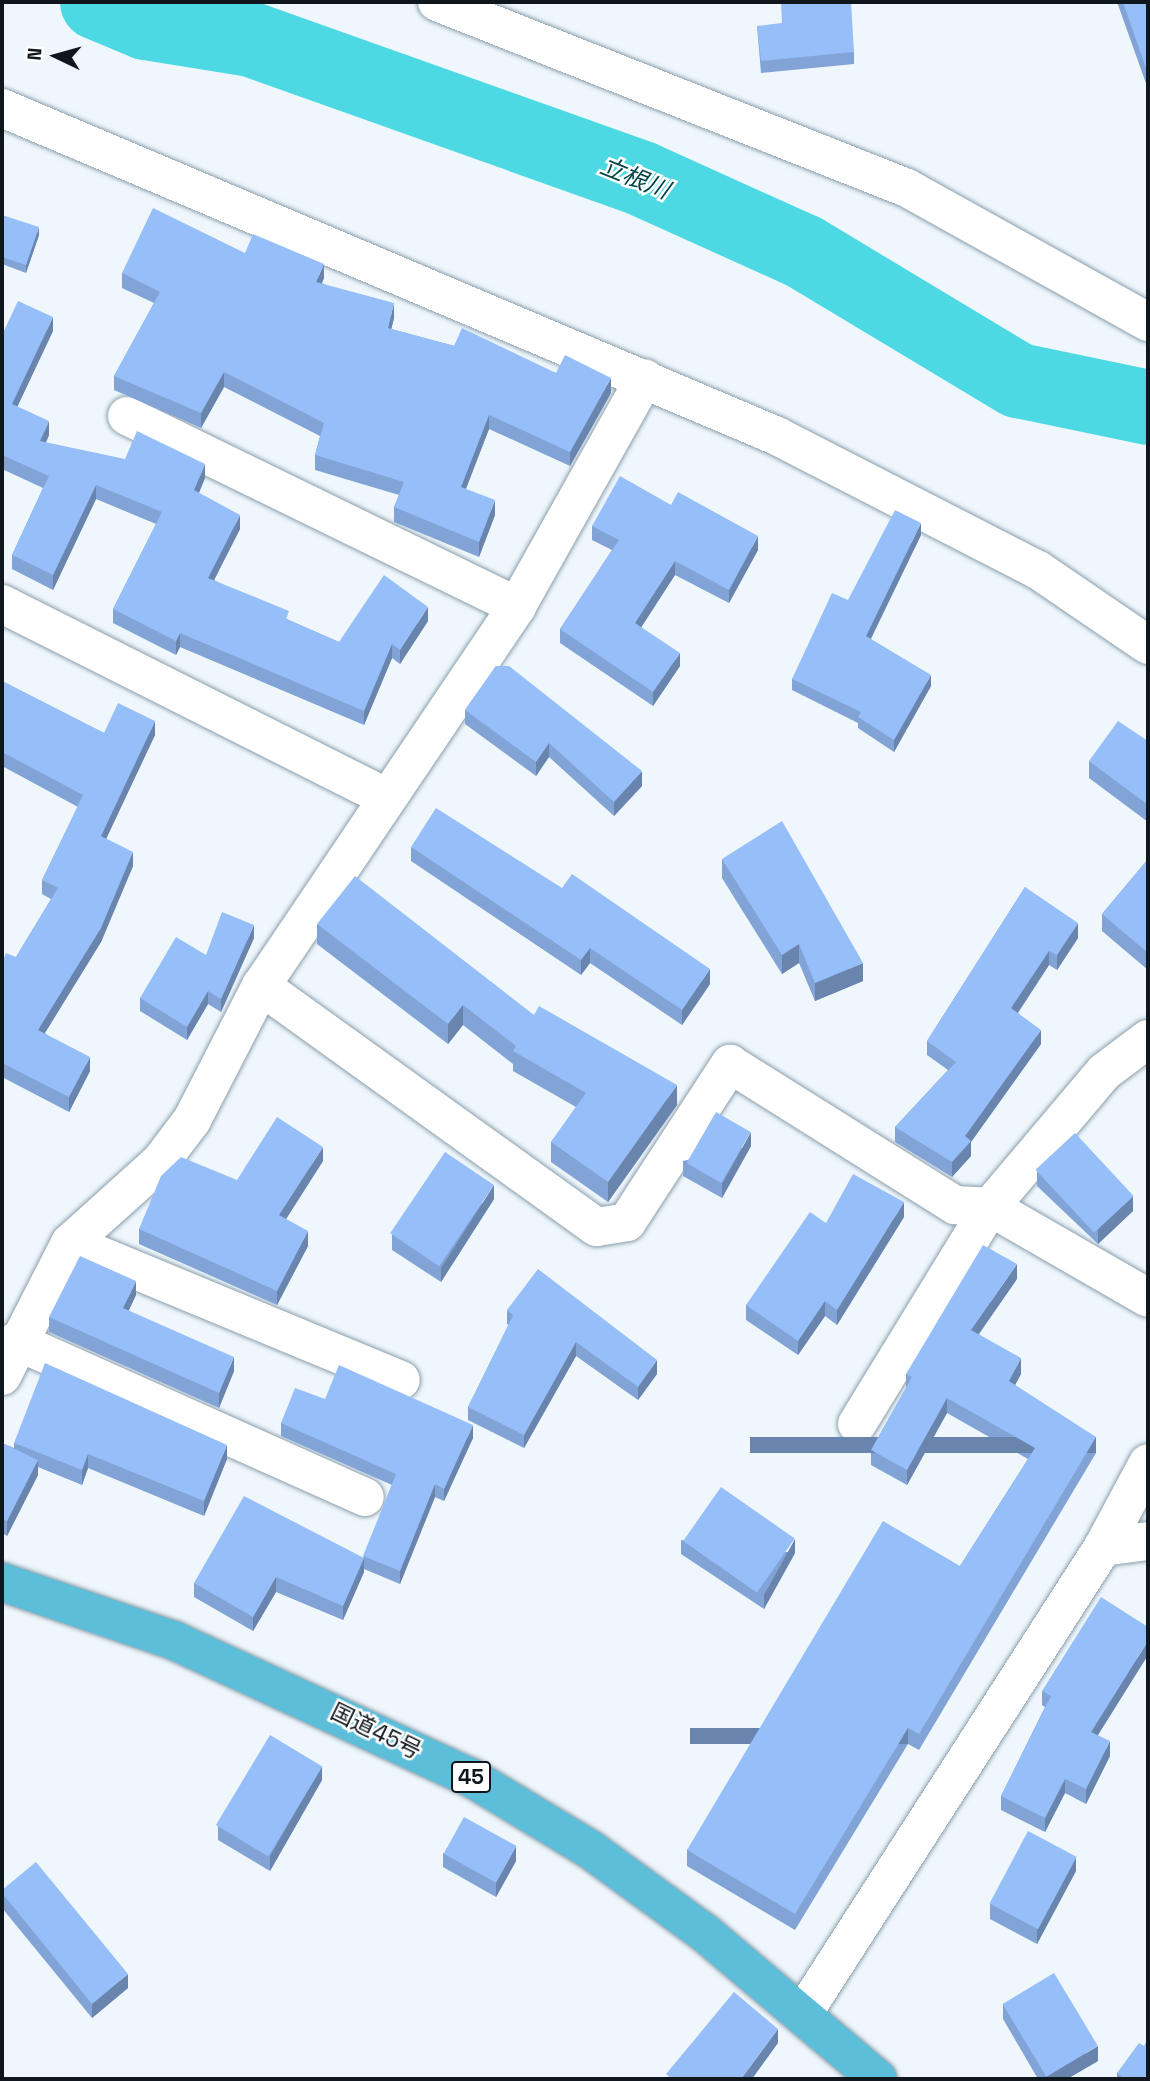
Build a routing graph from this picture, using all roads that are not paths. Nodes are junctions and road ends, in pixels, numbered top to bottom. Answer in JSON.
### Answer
{"nodes":[{"id":1,"x":437,"y":2,"type":"edge"},
{"id":2,"x":2,"y":108,"type":"edge"},
{"id":3,"x":1039,"y":260,"type":"junction"},
{"id":4,"x":1148,"y":290,"type":"edge"},
{"id":5,"x":1148,"y":322,"type":"edge"},
{"id":6,"x":645,"y":377,"type":"junction"},
{"id":7,"x":127,"y":416,"type":"dead end"},
{"id":8,"x":2,"y":604,"type":"edge"},
{"id":9,"x":517,"y":606,"type":"junction"},
{"id":10,"x":1148,"y":645,"type":"edge"},
{"id":11,"x":387,"y":798,"type":"junction"},
{"id":12,"x":261,"y":986,"type":"junction"},
{"id":13,"x":1148,"y":1039,"type":"edge"},
{"id":14,"x":990,"y":1207,"type":"junction"},
{"id":15,"x":70,"y":1243,"type":"junction"},
{"id":16,"x":1148,"y":1298,"type":"edge"},
{"id":17,"x":16,"y":1341,"type":"junction"},
{"id":18,"x":2,"y":1376,"type":"edge"},
{"id":19,"x":401,"y":1380,"type":"dead end"},
{"id":20,"x":857,"y":1424,"type":"dead end"},
{"id":21,"x":1148,"y":1463,"type":"edge"},
{"id":22,"x":365,"y":1497,"type":"dead end"},
{"id":23,"x":1148,"y":1541,"type":"edge"},
{"id":24,"x":1103,"y":1547,"type":"junction"},
{"id":25,"x":2,"y":1582,"type":"edge"},
{"id":26,"x":804,"y":2012,"type":"junction"},
{"id":27,"x":878,"y":2079,"type":"edge"}],
"edges":[{"from":1,"to":3,"type":"street"},
{"from":2,"to":6,"type":"street"},
{"from":3,"to":4,"type":"street"},
{"from":3,"to":5,"type":"street"},
{"from":6,"to":9,"type":"street"},
{"from":6,"to":10,"type":"street"},
{"from":7,"to":9,"type":"street"},
{"from":8,"to":11,"type":"street"},
{"from":9,"to":11,"type":"street"},
{"from":11,"to":12,"type":"street"},
{"from":12,"to":14,"type":"street"},
{"from":12,"to":15,"type":"street"},
{"from":13,"to":14,"type":"street"},
{"from":14,"to":16,"type":"street"},
{"from":14,"to":20,"type":"street"},
{"from":15,"to":17,"type":"street"},
{"from":15,"to":19,"type":"street"},
{"from":17,"to":18,"type":"street"},
{"from":17,"to":22,"type":"street"},
{"from":21,"to":24,"type":"street"},
{"from":23,"to":24,"type":"street"},
{"from":24,"to":26,"type":"street"},
{"from":25,"to":26,"type":"highway","name":"国道45号","number":"45"},
{"from":26,"to":27,"type":"highway","name":"国道45号","number":"45"}]}
